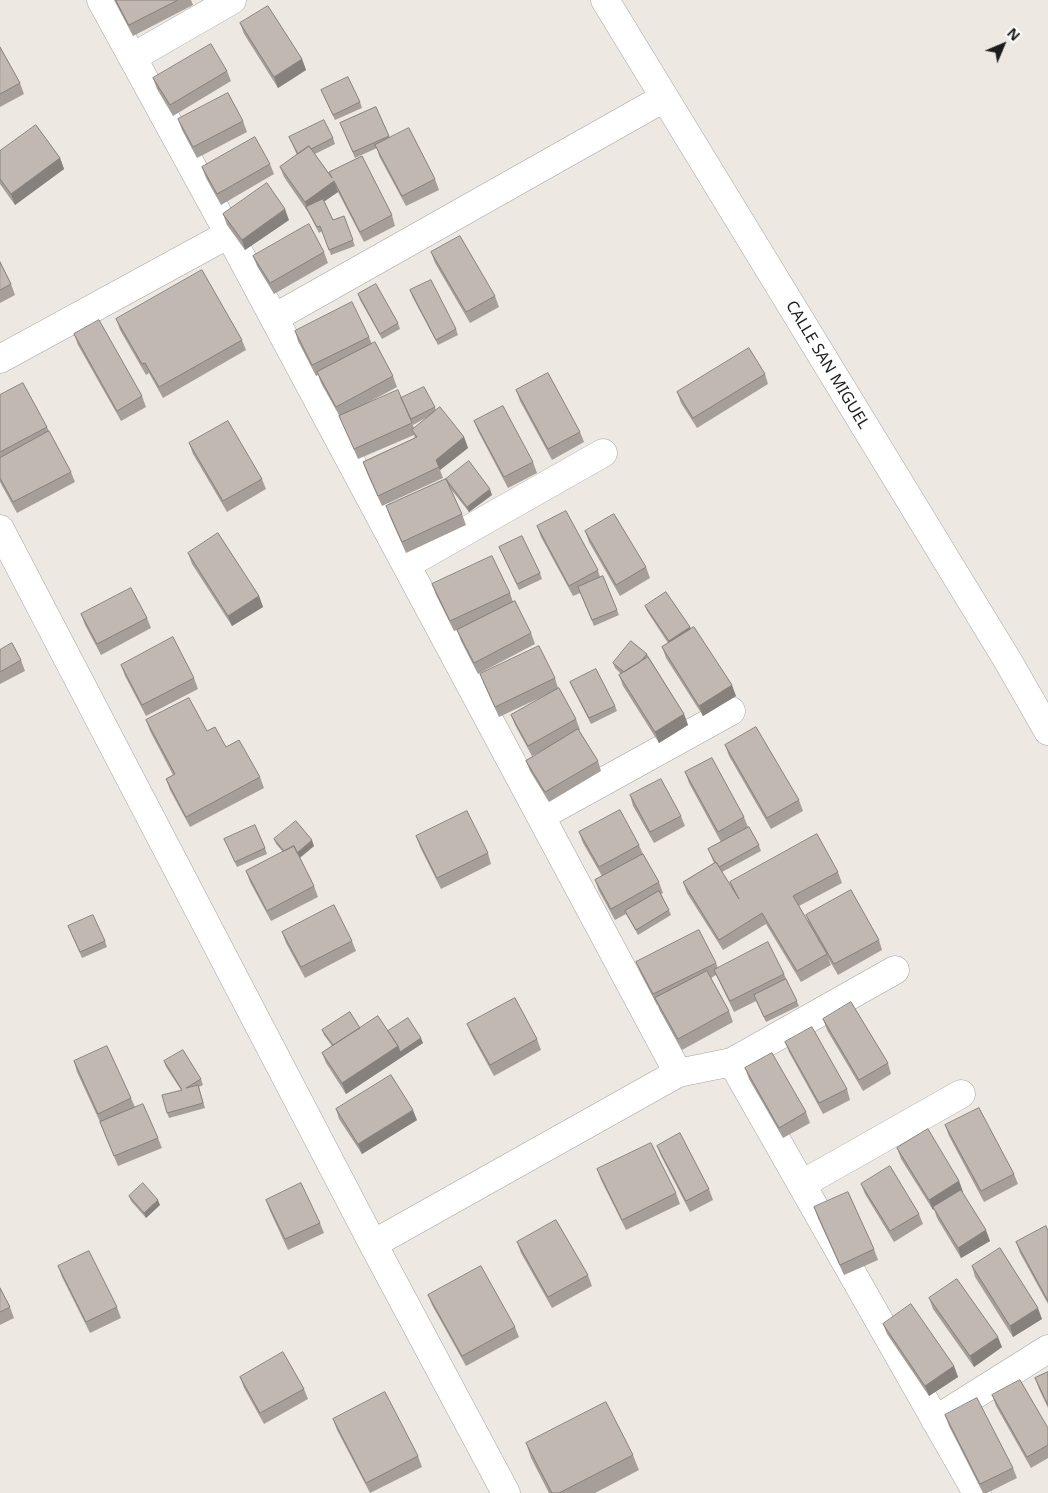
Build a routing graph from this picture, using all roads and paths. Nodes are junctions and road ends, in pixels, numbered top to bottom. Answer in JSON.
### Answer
{"nodes":[{"id":1,"x":101,"y":0,"type":"edge"},
{"id":2,"x":232,"y":0,"type":"edge"},
{"id":3,"x":605,"y":0,"type":"edge"},
{"id":4,"x":133,"y":57,"type":"junction"},
{"id":5,"x":664,"y":98,"type":"junction"},
{"id":6,"x":229,"y":234,"type":"junction"},
{"id":7,"x":274,"y":318,"type":"junction"},
{"id":8,"x":0,"y":359,"type":"edge"},
{"id":9,"x":603,"y":453,"type":"dead end"},
{"id":10,"x":0,"y":529,"type":"edge"},
{"id":11,"x":406,"y":565,"type":"junction"},
{"id":12,"x":731,"y":711,"type":"dead end"},
{"id":13,"x":1048,"y":731,"type":"edge"},
{"id":14,"x":541,"y":816,"type":"junction"},
{"id":15,"x":894,"y":970,"type":"dead end"},
{"id":16,"x":732,"y":1062,"type":"junction"},
{"id":17,"x":678,"y":1073,"type":"junction"},
{"id":18,"x":961,"y":1094,"type":"dead end"},
{"id":19,"x":802,"y":1184,"type":"junction"},
{"id":20,"x":373,"y":1244,"type":"junction"},
{"id":21,"x":1048,"y":1349,"type":"edge"},
{"id":22,"x":935,"y":1420,"type":"junction"},
{"id":23,"x":506,"y":1493,"type":"edge"},
{"id":24,"x":976,"y":1493,"type":"edge"}],
"edges":[{"from":1,"to":4,"type":"street"},
{"from":2,"to":4,"type":"street"},
{"from":3,"to":5,"type":"street","name":"CALLE SAN MIGUEL"},
{"from":4,"to":6,"type":"street"},
{"from":5,"to":7,"type":"street"},
{"from":5,"to":13,"type":"street","name":"CALLE SAN MIGUEL"},
{"from":6,"to":7,"type":"street"},
{"from":6,"to":8,"type":"street"},
{"from":7,"to":11,"type":"street"},
{"from":9,"to":11,"type":"street"},
{"from":10,"to":20,"type":"street"},
{"from":11,"to":14,"type":"street"},
{"from":12,"to":14,"type":"street"},
{"from":14,"to":17,"type":"street"},
{"from":15,"to":16,"type":"street"},
{"from":16,"to":17,"type":"street"},
{"from":16,"to":19,"type":"street"},
{"from":17,"to":20,"type":"street"},
{"from":18,"to":19,"type":"street"},
{"from":19,"to":22,"type":"street"},
{"from":20,"to":23,"type":"street"},
{"from":21,"to":22,"type":"street"},
{"from":22,"to":24,"type":"street"}]}
